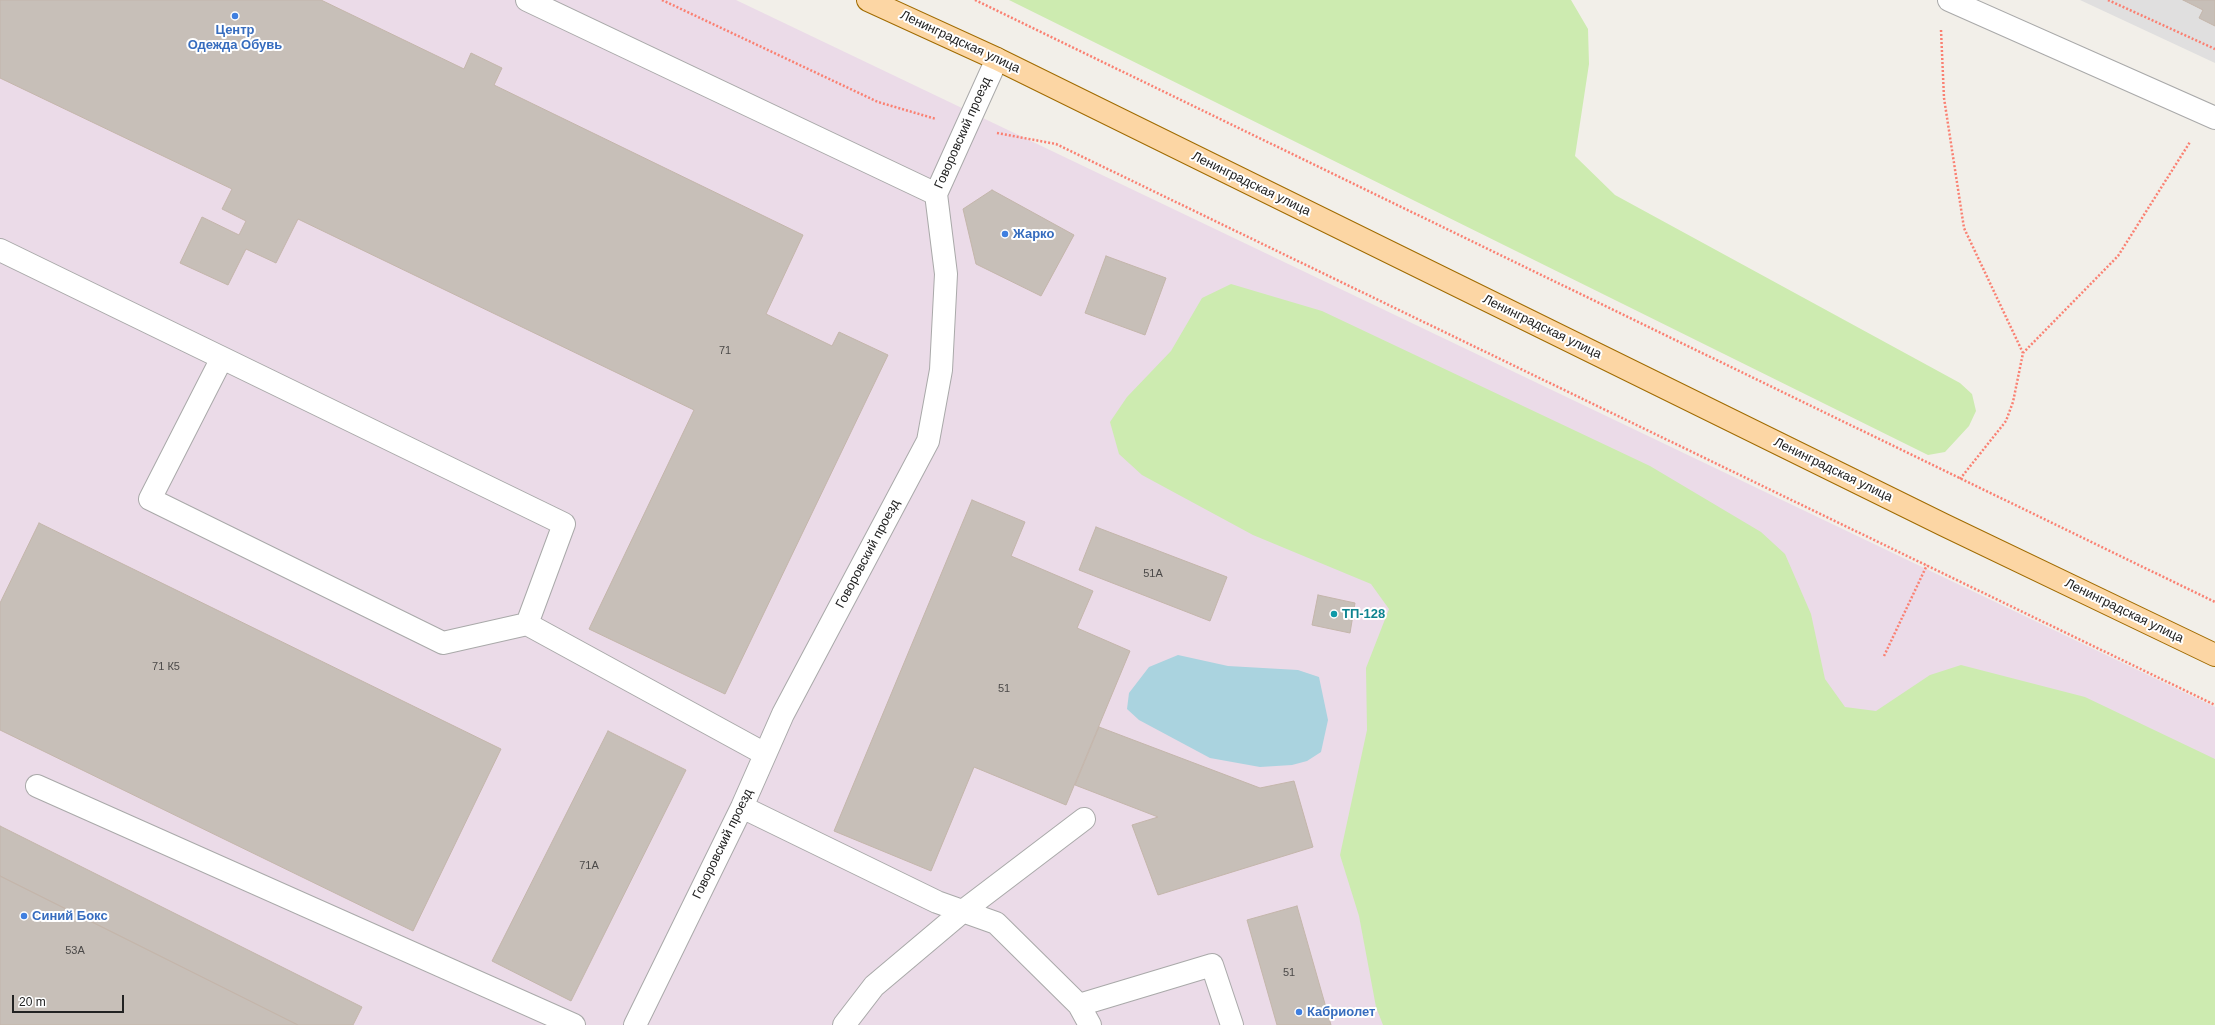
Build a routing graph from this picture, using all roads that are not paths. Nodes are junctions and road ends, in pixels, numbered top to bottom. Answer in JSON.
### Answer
{"nodes":[{"id":1,"x":527,"y":0,"type":"edge"},
{"id":2,"x":868,"y":0,"type":"edge"},
{"id":3,"x":1949,"y":0,"type":"edge"},
{"id":4,"x":996,"y":59,"type":"junction"},
{"id":5,"x":2211,"y":116,"type":"edge"},
{"id":6,"x":936,"y":194,"type":"junction"},
{"id":7,"x":0,"y":250,"type":"edge"},
{"id":8,"x":222,"y":358,"type":"junction"},
{"id":9,"x":527,"y":624,"type":"junction"},
{"id":10,"x":2215,"y":655,"type":"edge"},
{"id":11,"x":765,"y":754,"type":"junction"},
{"id":12,"x":37,"y":786,"type":"dead end"},
{"id":13,"x":742,"y":807,"type":"junction"},
{"id":14,"x":1084,"y":819,"type":"dead end"},
{"id":15,"x":963,"y":911,"type":"junction"},
{"id":16,"x":1079,"y":1005,"type":"junction"},
{"id":17,"x":574,"y":1025,"type":"edge"},
{"id":18,"x":635,"y":1025,"type":"edge"},
{"id":19,"x":844,"y":1025,"type":"edge"},
{"id":20,"x":1090,"y":1025,"type":"edge"},
{"id":21,"x":1232,"y":1025,"type":"edge"}],
"edges":[{"from":1,"to":6,"type":"street"},
{"from":2,"to":4,"type":"main road","name":"Ленинградская улица"},
{"from":3,"to":5,"type":"street"},
{"from":4,"to":6,"type":"street","name":"Говоровский проезд"},
{"from":4,"to":10,"type":"main road","name":"Ленинградская улица"},
{"from":6,"to":11,"type":"street","name":"Говоровский проезд"},
{"from":7,"to":8,"type":"street"},
{"from":8,"to":9,"type":"street"},
{"from":8,"to":9,"type":"street"},
{"from":9,"to":11,"type":"street"},
{"from":11,"to":13,"type":"street","name":"Говоровский проезд"},
{"from":12,"to":17,"type":"street"},
{"from":13,"to":15,"type":"street"},
{"from":13,"to":18,"type":"street","name":"Говоровский проезд"},
{"from":14,"to":15,"type":"street"},
{"from":15,"to":16,"type":"street"},
{"from":15,"to":19,"type":"street"},
{"from":16,"to":20,"type":"street"},
{"from":16,"to":21,"type":"street"}]}
